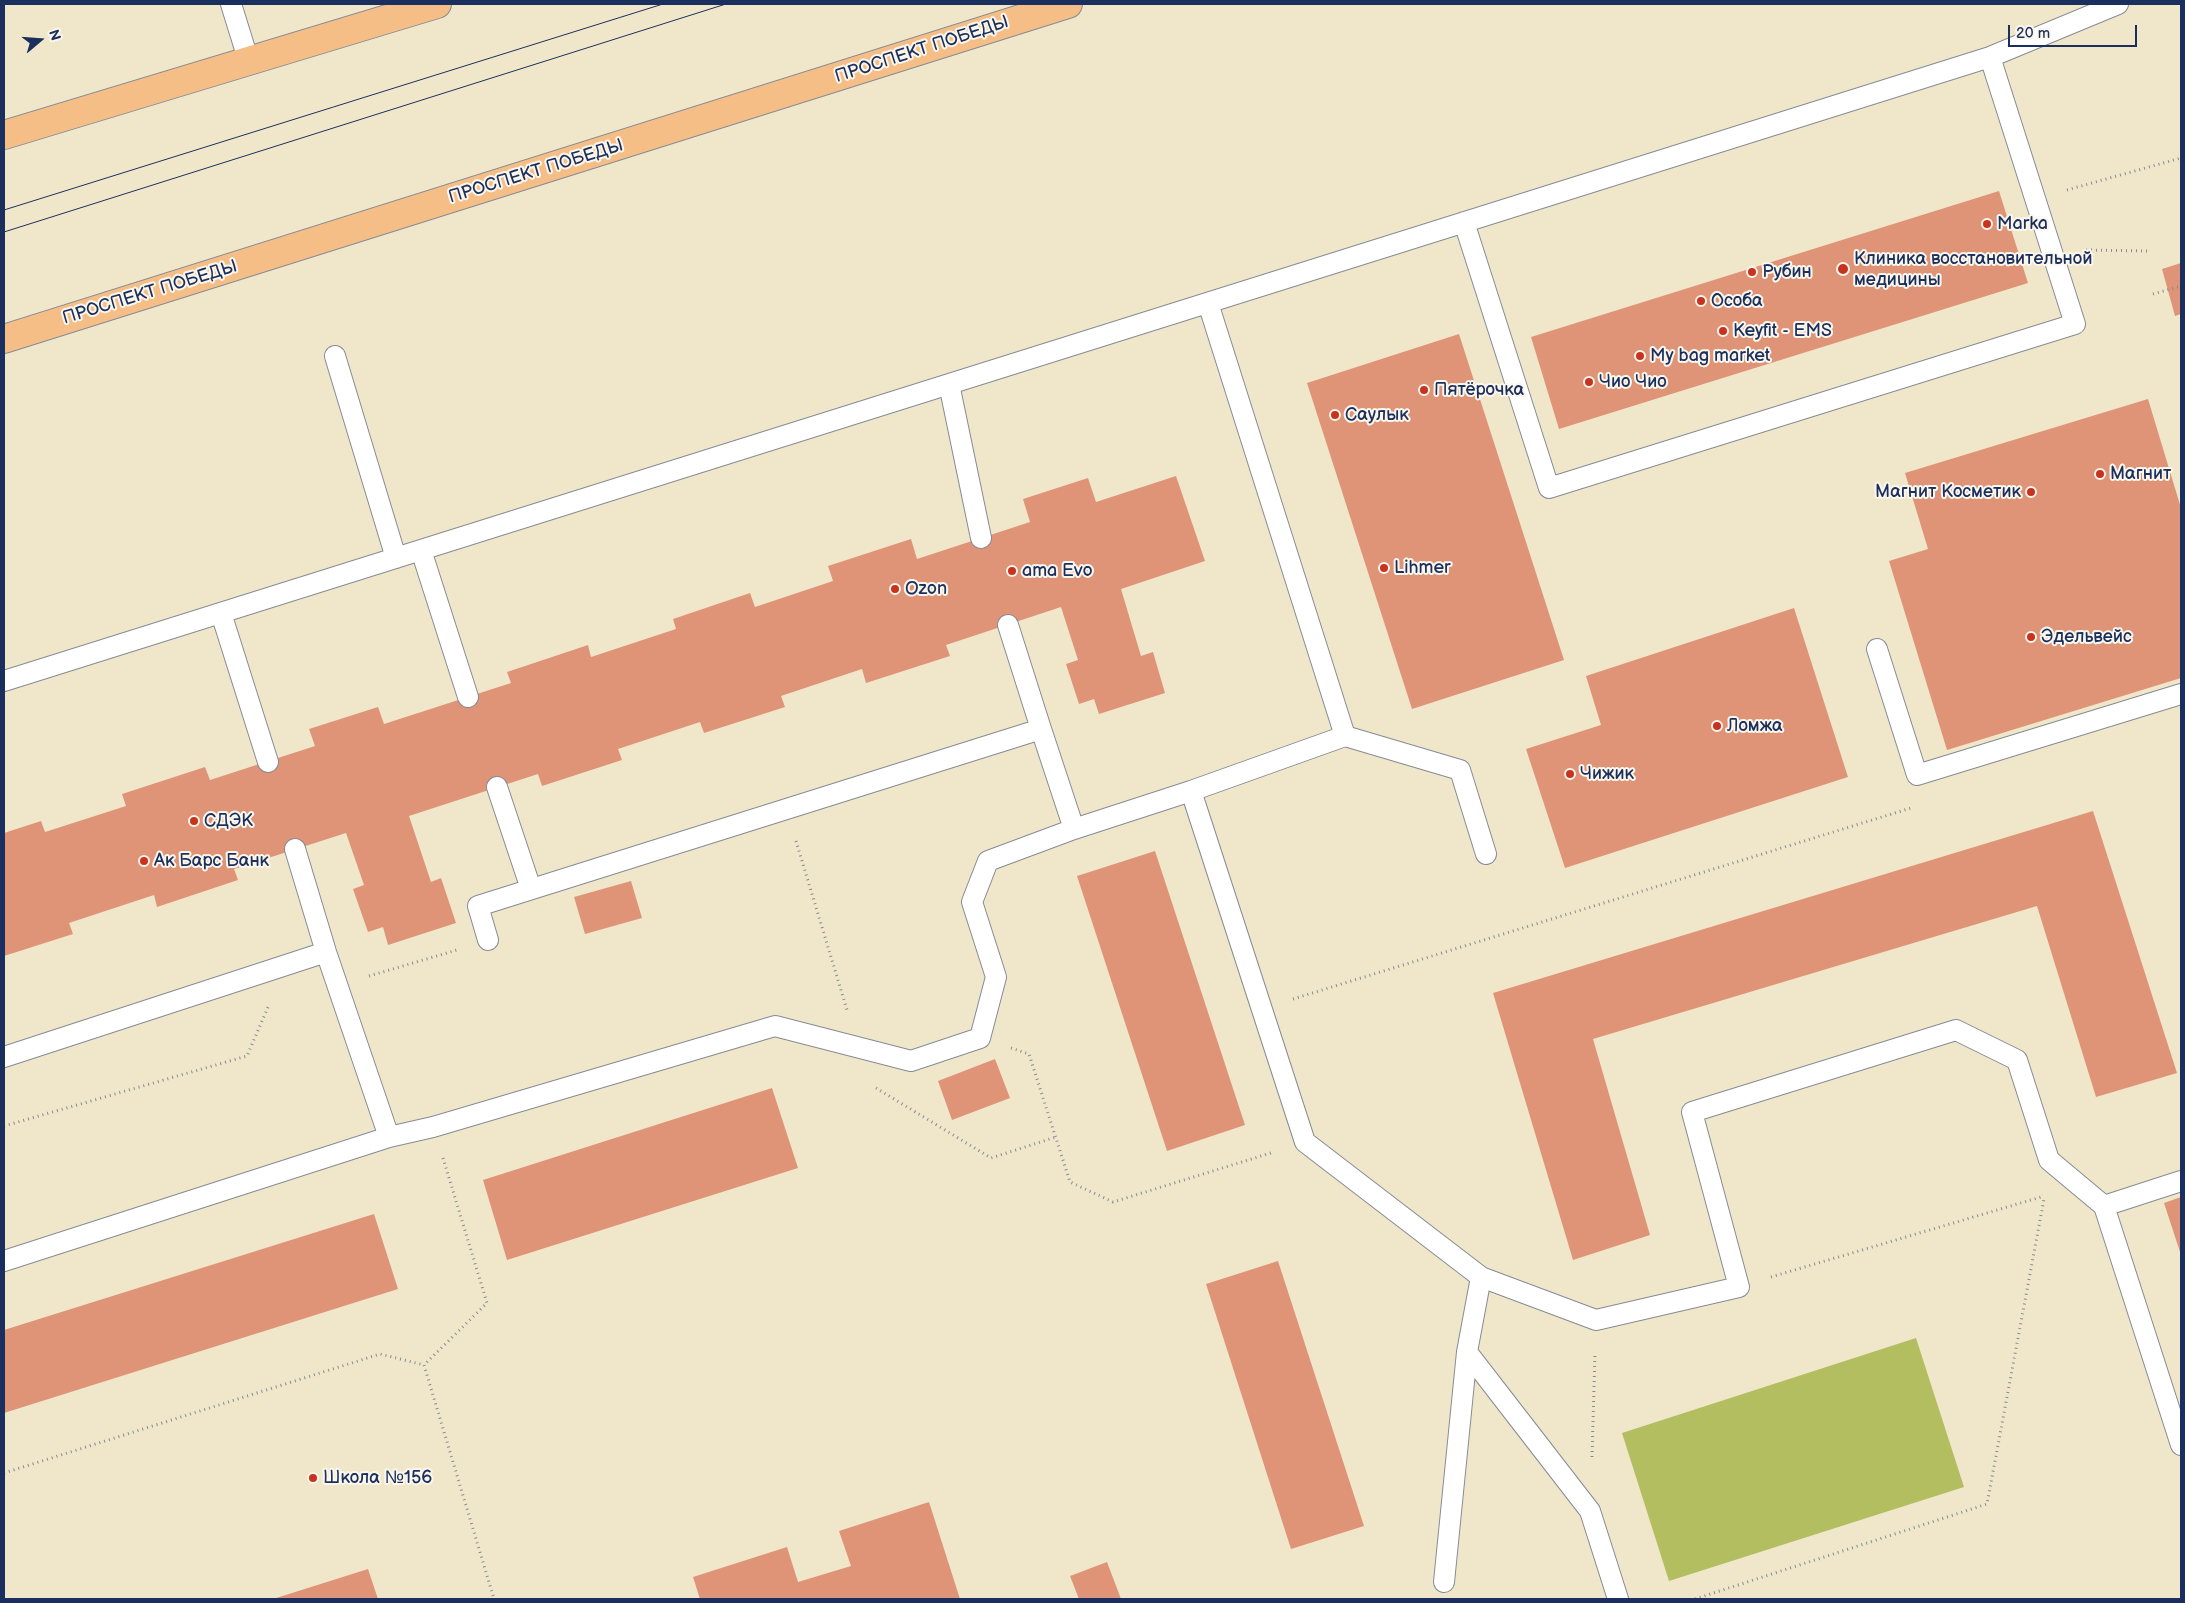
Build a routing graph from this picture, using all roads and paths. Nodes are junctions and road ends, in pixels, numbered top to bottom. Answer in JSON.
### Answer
{"nodes":[{"id":1,"x":231,"y":4,"type":"edge"},
{"id":2,"x":437,"y":4,"type":"edge"},
{"id":3,"x":1068,"y":4,"type":"edge"},
{"id":4,"x":2118,"y":4,"type":"edge"},
{"id":5,"x":1990,"y":57,"type":"junction"},
{"id":6,"x":249,"y":62,"type":"junction"},
{"id":7,"x":4,"y":135,"type":"edge"},
{"id":8,"x":2181,"y":158,"type":"edge"},
{"id":9,"x":2035,"y":199,"type":"junction"},
{"id":10,"x":1464,"y":222,"type":"junction"},
{"id":11,"x":2051,"y":248,"type":"junction"},
{"id":12,"x":2148,"y":251,"type":"dead end"},
{"id":13,"x":2181,"y":286,"type":"edge"},
{"id":14,"x":2153,"y":294,"type":"dead end"},
{"id":15,"x":1208,"y":303,"type":"junction"},
{"id":16,"x":4,"y":339,"type":"edge"},
{"id":17,"x":335,"y":356,"type":"dead end"},
{"id":18,"x":949,"y":384,"type":"junction"},
{"id":19,"x":981,"y":538,"type":"dead end"},
{"id":20,"x":421,"y":550,"type":"junction"},
{"id":21,"x":396,"y":558,"type":"junction"},
{"id":22,"x":221,"y":612,"type":"junction"},
{"id":23,"x":1008,"y":624,"type":"dead end"},
{"id":24,"x":1877,"y":649,"type":"dead end"},
{"id":25,"x":4,"y":681,"type":"edge"},
{"id":26,"x":2181,"y":694,"type":"edge"},
{"id":27,"x":468,"y":697,"type":"dead end"},
{"id":28,"x":1041,"y":729,"type":"junction"},
{"id":29,"x":1345,"y":736,"type":"junction"},
{"id":30,"x":268,"y":762,"type":"dead end"},
{"id":31,"x":497,"y":787,"type":"dead end"},
{"id":32,"x":1191,"y":791,"type":"junction"},
{"id":33,"x":1916,"y":807,"type":"dead end"},
{"id":34,"x":787,"y":809,"type":"junction"},
{"id":35,"x":1074,"y":829,"type":"junction"},
{"id":36,"x":295,"y":850,"type":"dead end"},
{"id":37,"x":1486,"y":854,"type":"dead end"},
{"id":38,"x":531,"y":889,"type":"junction"},
{"id":39,"x":488,"y":940,"type":"joint"},
{"id":40,"x":326,"y":952,"type":"junction"},
{"id":41,"x":287,"y":965,"type":"junction"},
{"id":42,"x":339,"y":985,"type":"junction"},
{"id":43,"x":1261,"y":1009,"type":"junction"},
{"id":44,"x":980,"y":1038,"type":"junction"},
{"id":45,"x":858,"y":1048,"type":"junction"},
{"id":46,"x":4,"y":1057,"type":"edge"},
{"id":47,"x":874,"y":1087,"type":"dead end"},
{"id":48,"x":4,"y":1126,"type":"edge"},
{"id":49,"x":433,"y":1127,"type":"junction"},
{"id":50,"x":389,"y":1137,"type":"junction"},
{"id":51,"x":1056,"y":1137,"type":"junction"},
{"id":52,"x":1305,"y":1142,"type":"junction"},
{"id":53,"x":2181,"y":1182,"type":"edge"},
{"id":54,"x":2104,"y":1206,"type":"junction"},
{"id":55,"x":4,"y":1261,"type":"edge"},
{"id":56,"x":1481,"y":1277,"type":"junction"},
{"id":57,"x":1739,"y":1287,"type":"junction"},
{"id":58,"x":1596,"y":1320,"type":"junction"},
{"id":59,"x":1467,"y":1352,"type":"junction"},
{"id":60,"x":424,"y":1365,"type":"junction"},
{"id":61,"x":2181,"y":1445,"type":"edge"},
{"id":62,"x":4,"y":1473,"type":"edge"},
{"id":63,"x":1590,"y":1511,"type":"junction"},
{"id":64,"x":1444,"y":1582,"type":"dead end"},
{"id":65,"x":494,"y":1599,"type":"edge"},
{"id":66,"x":1618,"y":1599,"type":"edge"},
{"id":67,"x":1696,"y":1599,"type":"edge"}],
"edges":[{"from":1,"to":6,"type":"lane"},
{"from":2,"to":6,"type":"main road"},
{"from":3,"to":16,"type":"main road","name":"ПРОСПЕКТ ПОБЕДЫ"},
{"from":4,"to":5,"type":"lane"},
{"from":5,"to":9,"type":"lane"},
{"from":5,"to":10,"type":"lane"},
{"from":6,"to":7,"type":"main road"},
{"from":8,"to":9,"type":"path"},
{"from":9,"to":11,"type":"lane"},
{"from":10,"to":11,"type":"lane"},
{"from":10,"to":15,"type":"lane"},
{"from":11,"to":12,"type":"path"},
{"from":13,"to":14,"type":"path"},
{"from":15,"to":18,"type":"lane"},
{"from":15,"to":29,"type":"lane"},
{"from":17,"to":21,"type":"lane"},
{"from":18,"to":19,"type":"lane"},
{"from":18,"to":20,"type":"lane"},
{"from":20,"to":21,"type":"lane"},
{"from":20,"to":27,"type":"lane"},
{"from":21,"to":22,"type":"lane"},
{"from":22,"to":25,"type":"lane"},
{"from":22,"to":30,"type":"lane"},
{"from":23,"to":28,"type":"lane"},
{"from":24,"to":26,"type":"lane"},
{"from":28,"to":34,"type":"lane"},
{"from":28,"to":35,"type":"lane"},
{"from":29,"to":32,"type":"lane"},
{"from":29,"to":37,"type":"lane"},
{"from":31,"to":38,"type":"lane"},
{"from":32,"to":35,"type":"lane"},
{"from":32,"to":43,"type":"lane"},
{"from":33,"to":43,"type":"path"},
{"from":34,"to":38,"type":"lane"},
{"from":34,"to":45,"type":"path"},
{"from":35,"to":44,"type":"lane"},
{"from":36,"to":40,"type":"lane"},
{"from":38,"to":39,"type":"lane"},
{"from":39,"to":42,"type":"path"},
{"from":40,"to":41,"type":"lane"},
{"from":40,"to":42,"type":"lane"},
{"from":41,"to":46,"type":"lane"},
{"from":41,"to":48,"type":"path"},
{"from":42,"to":50,"type":"lane"},
{"from":43,"to":52,"type":"lane"},
{"from":44,"to":45,"type":"lane"},
{"from":44,"to":51,"type":"path"},
{"from":45,"to":49,"type":"lane"},
{"from":47,"to":51,"type":"path"},
{"from":49,"to":50,"type":"lane"},
{"from":49,"to":60,"type":"path"},
{"from":50,"to":55,"type":"lane"},
{"from":51,"to":52,"type":"path"},
{"from":52,"to":56,"type":"lane"},
{"from":53,"to":54,"type":"lane"},
{"from":54,"to":57,"type":"lane"},
{"from":54,"to":61,"type":"lane"},
{"from":56,"to":58,"type":"lane"},
{"from":56,"to":59,"type":"lane"},
{"from":57,"to":58,"type":"lane"},
{"from":57,"to":67,"type":"path"},
{"from":58,"to":63,"type":"path"},
{"from":59,"to":63,"type":"lane"},
{"from":59,"to":64,"type":"lane"},
{"from":60,"to":62,"type":"path"},
{"from":60,"to":65,"type":"path"},
{"from":63,"to":66,"type":"lane"}]}
